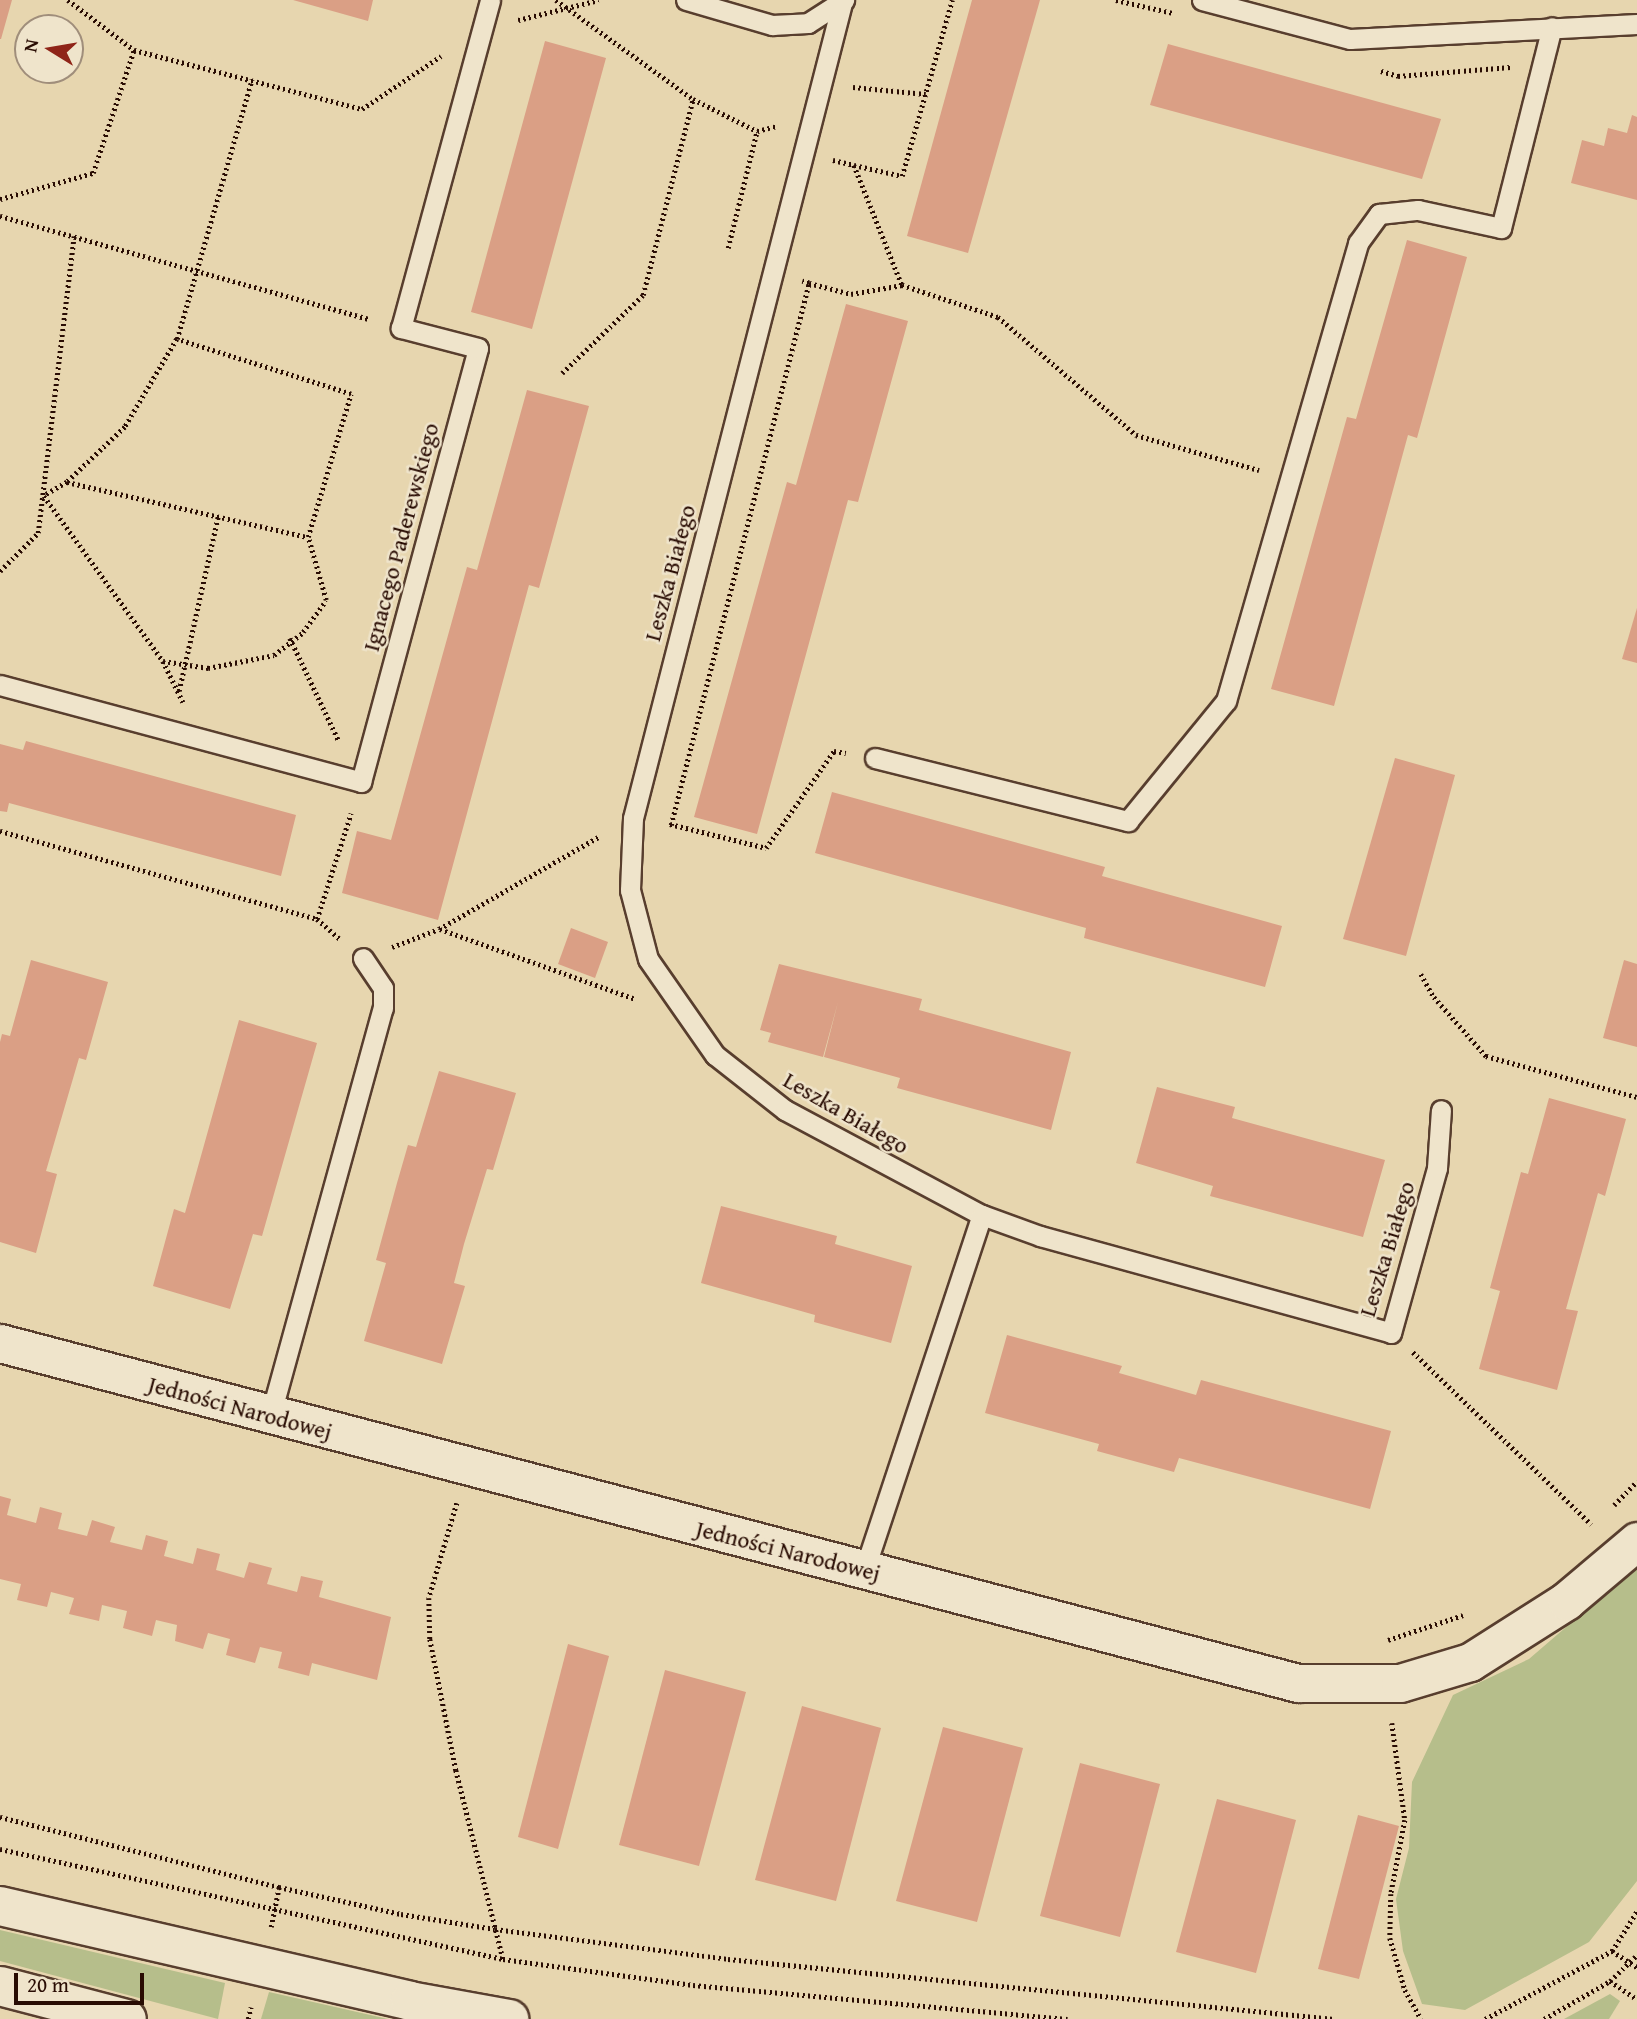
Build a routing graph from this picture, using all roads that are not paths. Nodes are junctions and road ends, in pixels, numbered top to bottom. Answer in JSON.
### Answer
{"nodes":[{"id":1,"x":490,"y":0,"type":"edge"},
{"id":2,"x":686,"y":0,"type":"edge"},
{"id":3,"x":1202,"y":0,"type":"edge"},
{"id":4,"x":843,"y":2,"type":"edge"},
{"id":5,"x":1637,"y":24,"type":"edge"},
{"id":6,"x":1552,"y":27,"type":"junction"},
{"id":7,"x":0,"y":685,"type":"edge"},
{"id":8,"x":875,"y":758,"type":"road end"},
{"id":9,"x":363,"y":958,"type":"road end"},
{"id":10,"x":1441,"y":1110,"type":"dead end"},
{"id":11,"x":982,"y":1215,"type":"junction"},
{"id":12,"x":0,"y":1343,"type":"edge"},
{"id":13,"x":270,"y":1417,"type":"junction"},
{"id":14,"x":1637,"y":1541,"type":"edge"},
{"id":15,"x":864,"y":1571,"type":"junction"},
{"id":16,"x":0,"y":1906,"type":"edge"},
{"id":17,"x":0,"y":1986,"type":"edge"},
{"id":18,"x":127,"y":2019,"type":"edge"},
{"id":19,"x":509,"y":2019,"type":"edge"}],
"edges":[{"from":1,"to":7,"type":"lane","name":"Ignacego Paderewskiego"},
{"from":2,"to":4,"type":"lane"},
{"from":3,"to":6,"type":"lane"},
{"from":4,"to":11,"type":"lane","name":"Leszka Białego"},
{"from":5,"to":6,"type":"lane"},
{"from":6,"to":8,"type":"lane"},
{"from":9,"to":13,"type":"lane"},
{"from":10,"to":11,"type":"lane","name":"Leszka Białego"},
{"from":11,"to":15,"type":"lane"},
{"from":12,"to":13,"type":"street","name":"Jedności Narodowej"},
{"from":13,"to":15,"type":"street","name":"Jedności Narodowej"},
{"from":14,"to":15,"type":"street","name":"Jedności Narodowej"},
{"from":16,"to":19,"type":"street"},
{"from":17,"to":18,"type":"street"}]}
